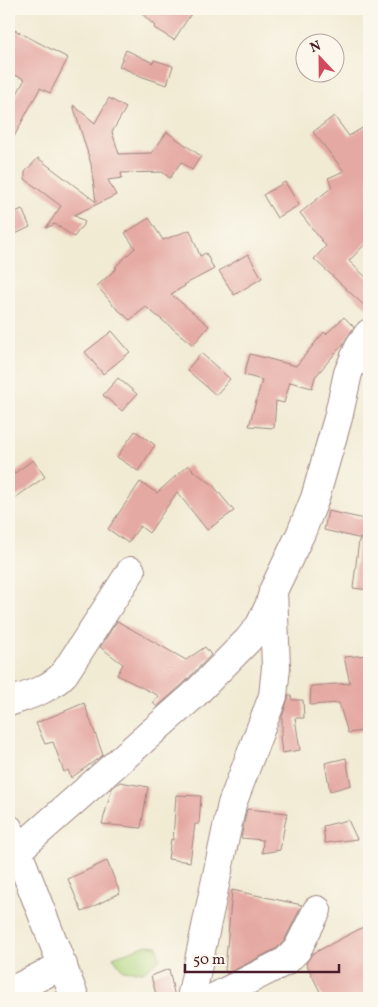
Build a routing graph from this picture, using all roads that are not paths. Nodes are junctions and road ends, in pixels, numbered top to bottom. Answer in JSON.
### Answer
{"nodes":[{"id":1,"x":369,"y":334,"type":"edge"},
{"id":2,"x":131,"y":571,"type":"dead end"},
{"id":3,"x":273,"y":591,"type":"junction"},
{"id":4,"x":9,"y":702,"type":"edge"},
{"id":5,"x":13,"y":840,"type":"edge"},
{"id":6,"x":317,"y":910,"type":"dead end"},
{"id":7,"x":63,"y":965,"type":"junction"},
{"id":8,"x":9,"y":992,"type":"edge"},
{"id":9,"x":76,"y":998,"type":"edge"},
{"id":10,"x":191,"y":998,"type":"edge"},
{"id":11,"x":213,"y":998,"type":"edge"}],
"edges":[{"from":1,"to":3,"type":"street"},
{"from":2,"to":4,"type":"street"},
{"from":3,"to":5,"type":"street"},
{"from":3,"to":10,"type":"street"},
{"from":5,"to":7,"type":"street"},
{"from":6,"to":11,"type":"street"},
{"from":7,"to":8,"type":"street"},
{"from":7,"to":9,"type":"street"}]}
